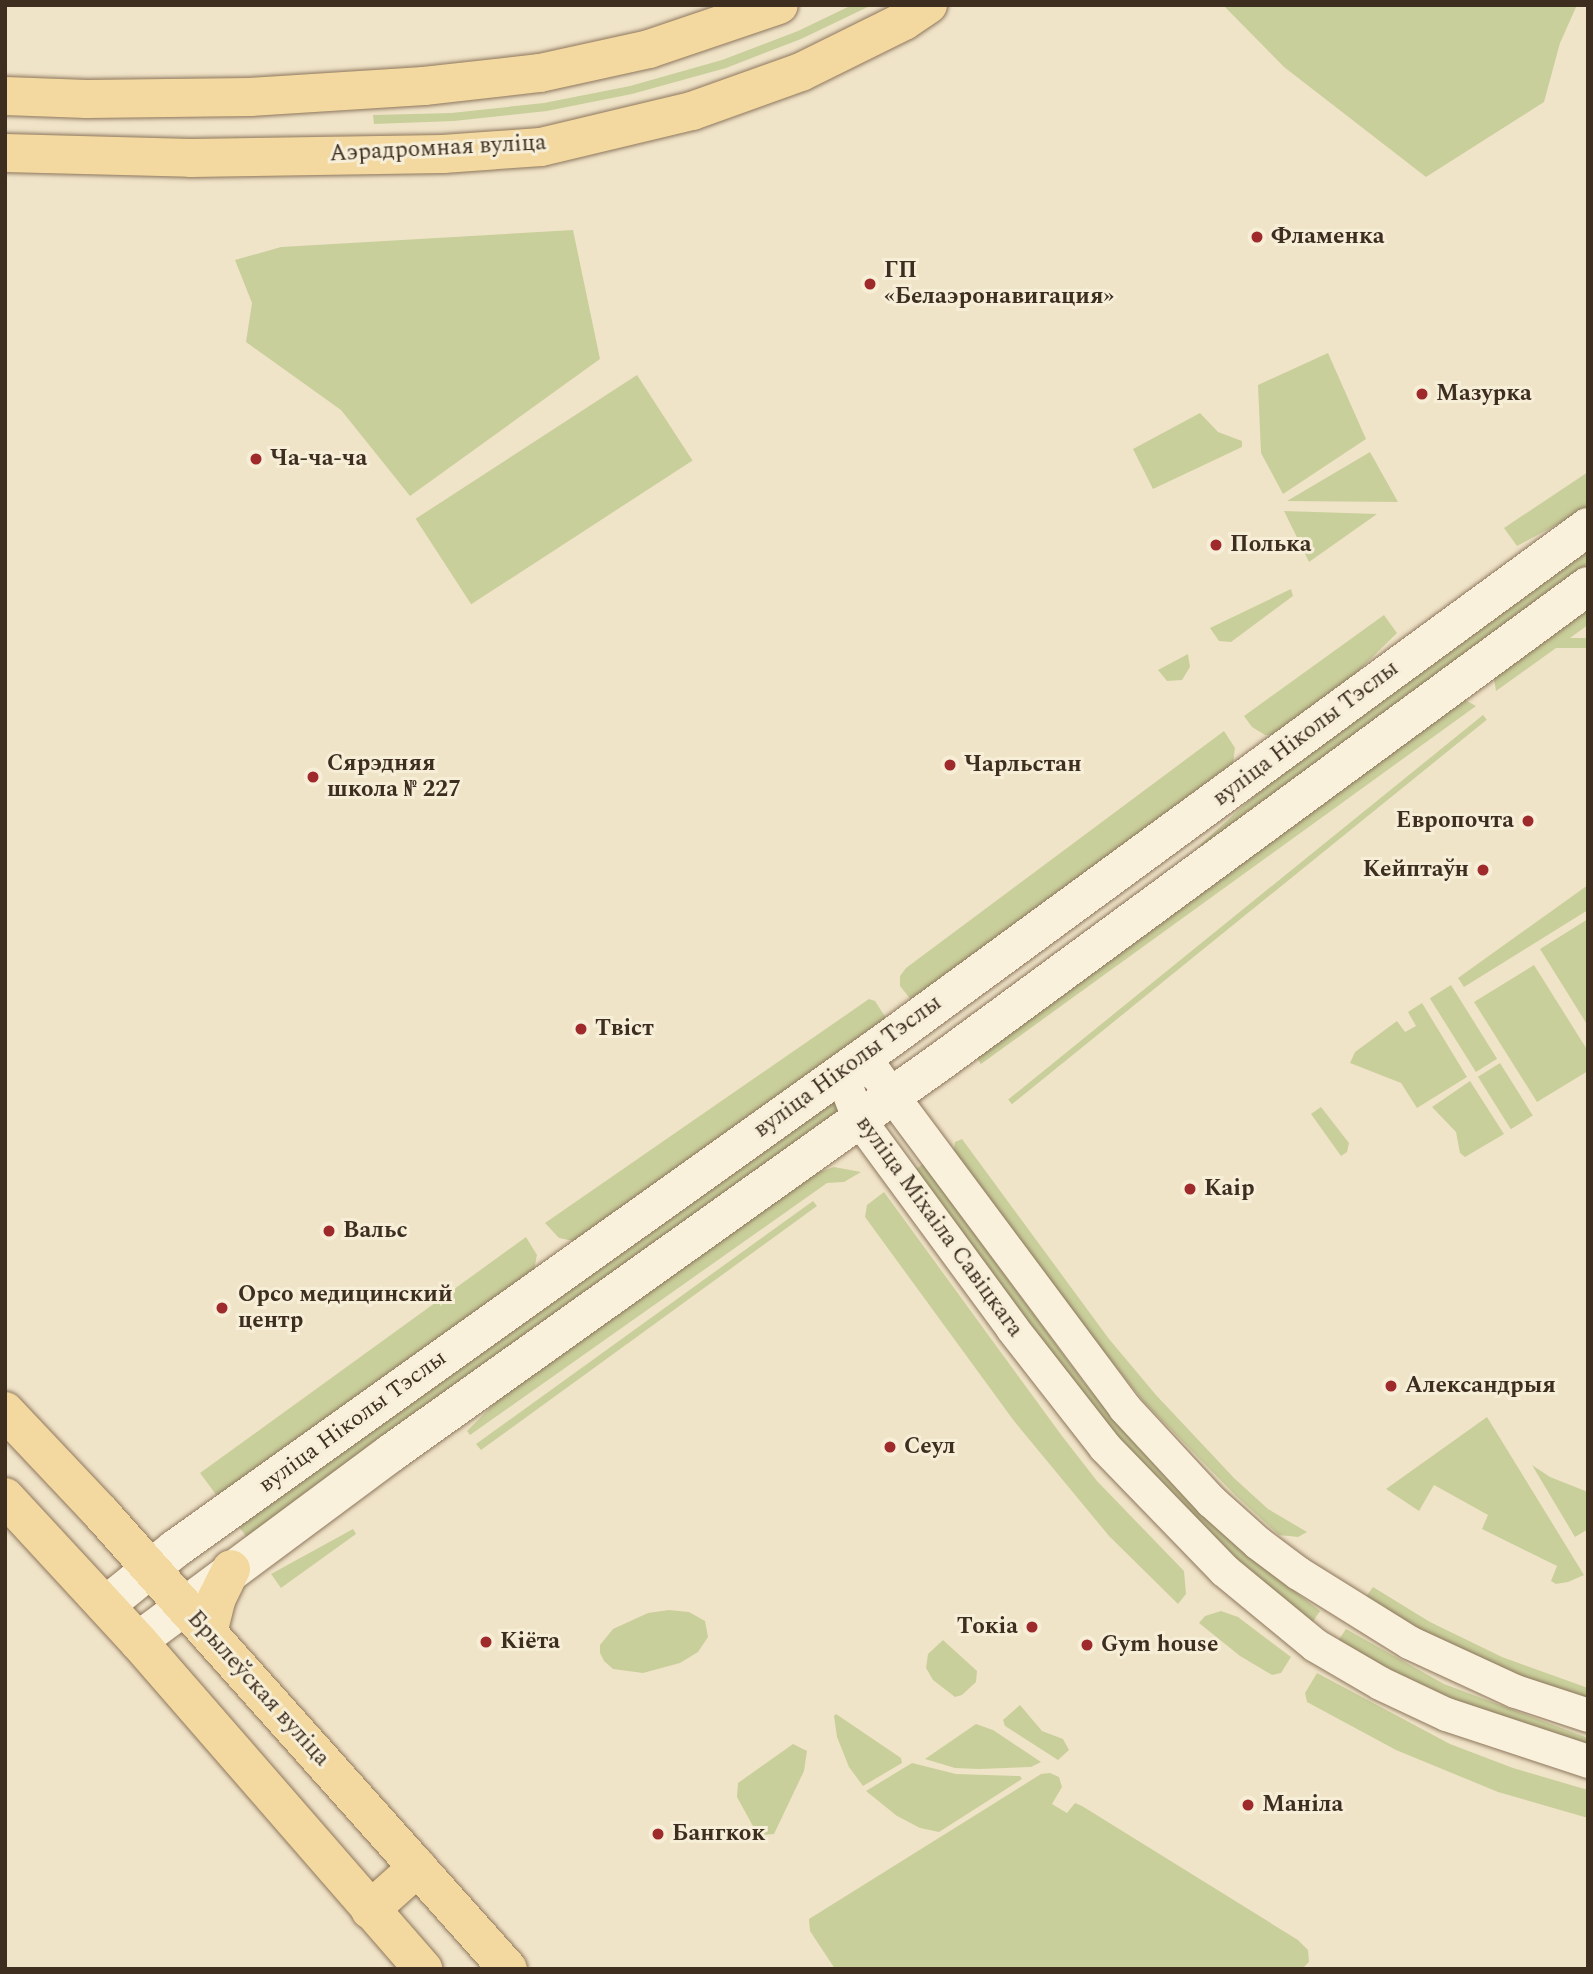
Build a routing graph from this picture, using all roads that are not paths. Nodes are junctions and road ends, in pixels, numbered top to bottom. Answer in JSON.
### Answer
{"nodes":[{"id":1,"x":779,"y":5,"type":"edge"},
{"id":2,"x":928,"y":5,"type":"edge"},
{"id":3,"x":5,"y":96,"type":"edge"},
{"id":4,"x":5,"y":153,"type":"edge"},
{"id":5,"x":1588,"y":527,"type":"edge"},
{"id":6,"x":1588,"y":586,"type":"edge"},
{"id":7,"x":848,"y":1068,"type":"junction"},
{"id":8,"x":892,"y":1094,"type":"junction"},
{"id":9,"x":858,"y":1118,"type":"junction"},
{"id":10,"x":5,"y":1411,"type":"edge"},
{"id":11,"x":5,"y":1497,"type":"edge"},
{"id":12,"x":163,"y":1559,"type":"junction"},
{"id":13,"x":231,"y":1569,"type":"junction"},
{"id":14,"x":106,"y":1605,"type":"junction"},
{"id":15,"x":184,"y":1605,"type":"junction"},
{"id":16,"x":208,"y":1633,"type":"junction"},
{"id":17,"x":138,"y":1641,"type":"junction"},
{"id":18,"x":1588,"y":1715,"type":"edge"},
{"id":19,"x":1588,"y":1761,"type":"edge"},
{"id":20,"x":418,"y":1867,"type":"junction"},
{"id":21,"x":370,"y":1910,"type":"junction"},
{"id":22,"x":423,"y":1969,"type":"edge"},
{"id":23,"x":508,"y":1969,"type":"edge"}],
"edges":[{"from":1,"to":3,"type":"main road"},
{"from":2,"to":4,"type":"main road","name":"Аэрадромная вуліца"},
{"from":5,"to":7,"type":"main road","name":"вуліца Ніколы Тэслы"},
{"from":6,"to":8,"type":"main road","name":"вуліца Ніколы Тэслы"},
{"from":7,"to":8,"type":"street","name":"вуліца Міхаіла Савіцкага"},
{"from":7,"to":9,"type":"street","name":"вуліца Міхаіла Савіцкага"},
{"from":7,"to":12,"type":"main road","name":"вуліца Ніколы Тэслы"},
{"from":8,"to":9,"type":"main road","name":"вуліца Ніколы Тэслы"},
{"from":8,"to":18,"type":"street","name":"вуліца Міхаіла Савіцкага"},
{"from":9,"to":13,"type":"main road","name":"вуліца Ніколы Тэслы"},
{"from":9,"to":19,"type":"street","name":"вуліца Міхаіла Савіцкага"},
{"from":10,"to":12,"type":"main road","name":"Брылеўская вуліца"},
{"from":11,"to":14,"type":"main road"},
{"from":12,"to":14,"type":"main road","name":"вуліца Ніколы Тэслы"},
{"from":12,"to":15,"type":"main road","name":"Брылеўская вуліца"},
{"from":13,"to":15,"type":"main road","name":"вуліца Ніколы Тэслы"},
{"from":13,"to":16,"type":"main road"},
{"from":14,"to":17,"type":"main road"},
{"from":15,"to":16,"type":"main road","name":"Брылеўская вуліца"},
{"from":15,"to":17,"type":"main road","name":"вуліца Ніколы Тэслы"},
{"from":16,"to":20,"type":"main road","name":"Брылеўская вуліца"},
{"from":17,"to":21,"type":"main road"},
{"from":20,"to":21,"type":"main road"},
{"from":20,"to":23,"type":"main road","name":"Брылеўская вуліца"},
{"from":21,"to":22,"type":"main road"}]}
